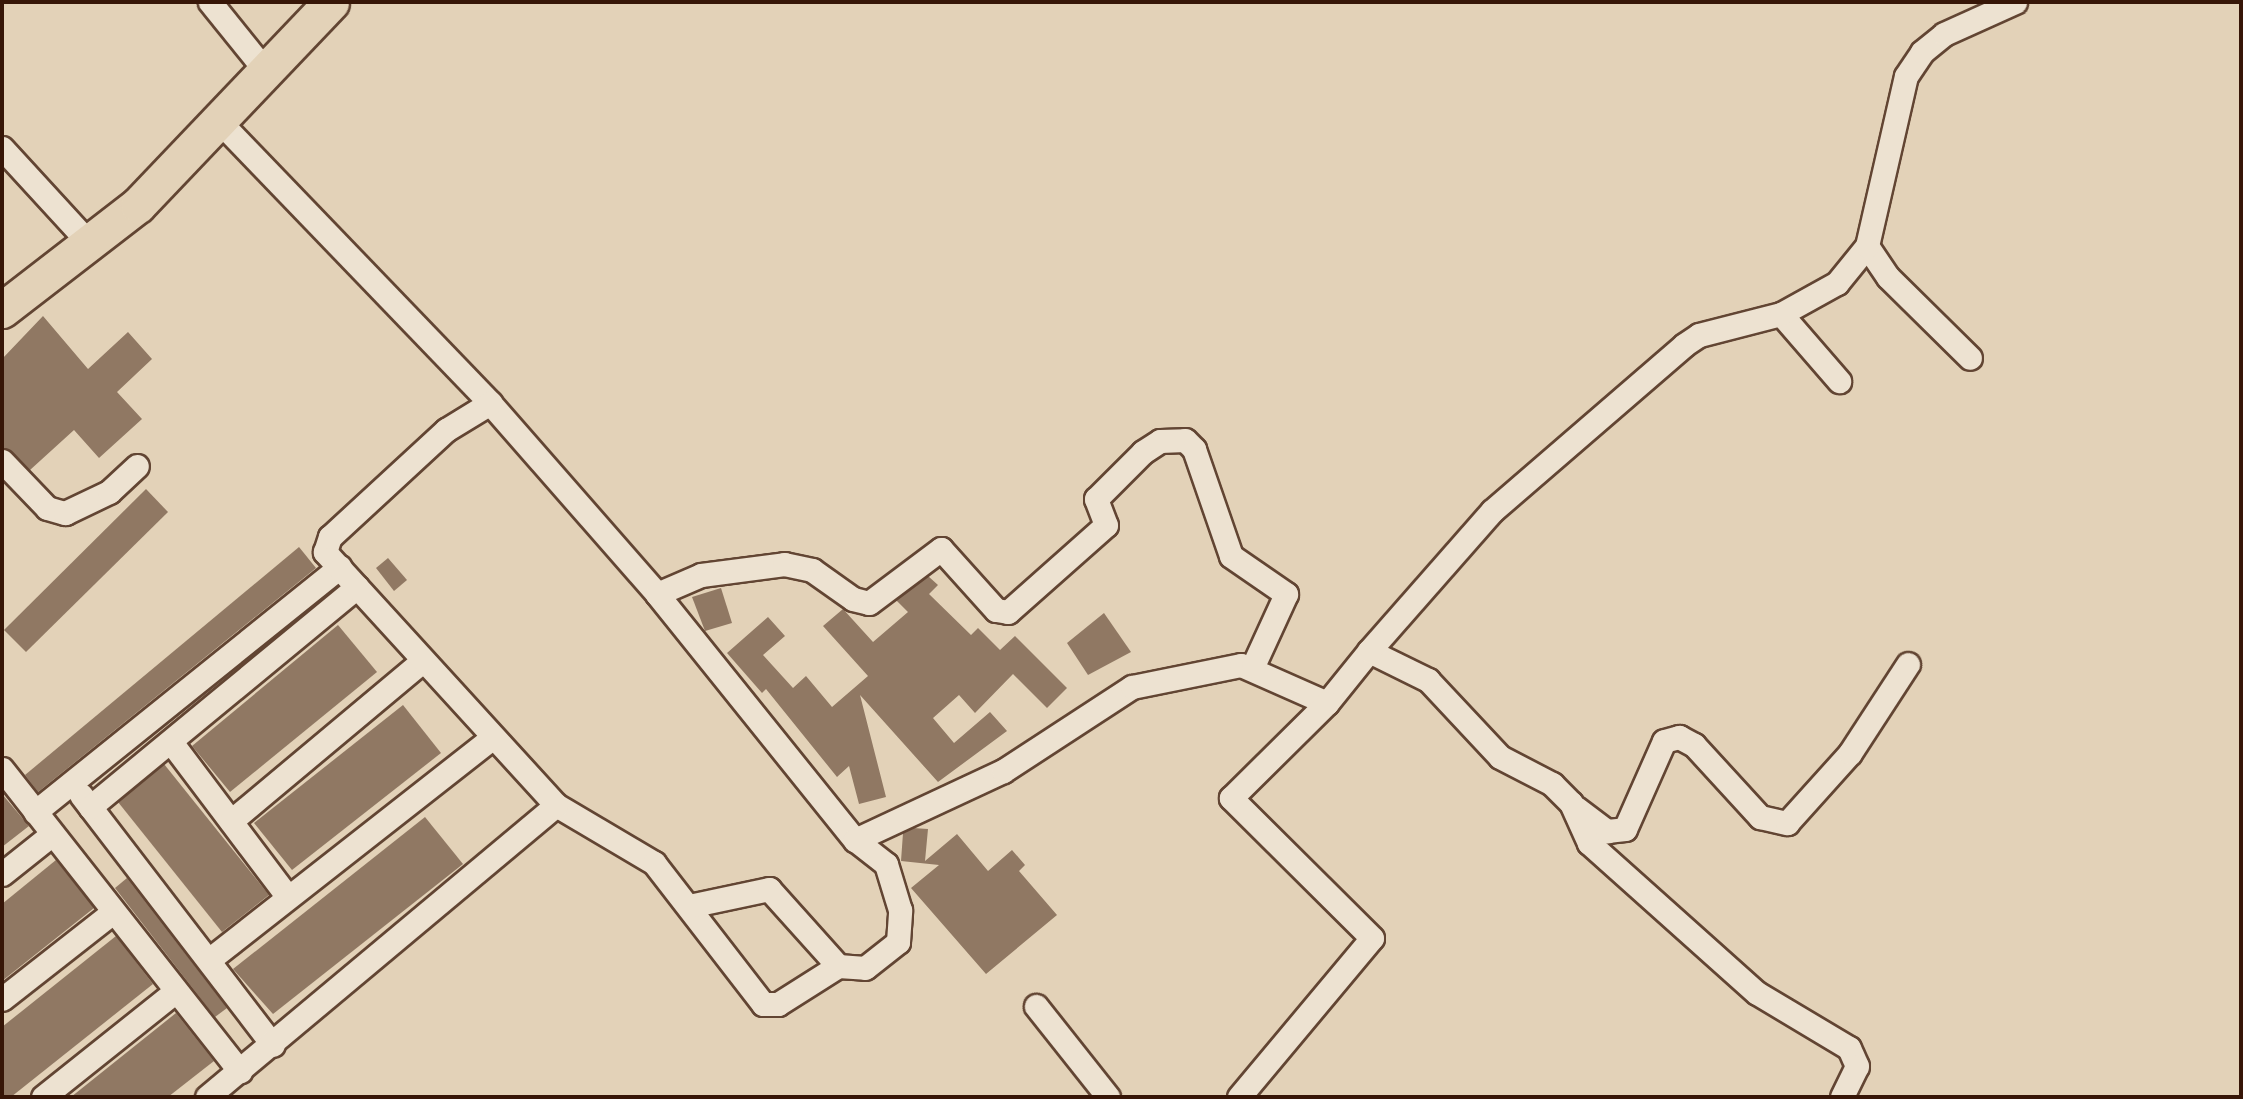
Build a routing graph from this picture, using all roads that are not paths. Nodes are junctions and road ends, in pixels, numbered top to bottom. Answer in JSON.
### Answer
{"nodes":[{"id":1,"x":210,"y":2,"type":"edge"},
{"id":2,"x":331,"y":2,"type":"edge"},
{"id":3,"x":2015,"y":2,"type":"edge"},
{"id":4,"x":264,"y":69,"type":"junction"},
{"id":5,"x":219,"y":121,"type":"junction"},
{"id":6,"x":2,"y":148,"type":"edge"},
{"id":7,"x":90,"y":244,"type":"junction"},
{"id":8,"x":1867,"y":246,"type":"junction"},
{"id":9,"x":2,"y":310,"type":"edge"},
{"id":10,"x":1781,"y":314,"type":"junction"},
{"id":11,"x":1970,"y":358,"type":"dead end"},
{"id":12,"x":1839,"y":381,"type":"dead end"},
{"id":13,"x":490,"y":403,"type":"junction"},
{"id":14,"x":2,"y":461,"type":"edge"},
{"id":15,"x":137,"y":466,"type":"dead end"},
{"id":16,"x":340,"y":567,"type":"junction"},
{"id":17,"x":357,"y":587,"type":"junction"},
{"id":18,"x":657,"y":594,"type":"junction"},
{"id":19,"x":1369,"y":652,"type":"junction"},
{"id":20,"x":421,"y":662,"type":"junction"},
{"id":21,"x":1908,"y":664,"type":"dead end"},
{"id":22,"x":1253,"y":666,"type":"junction"},
{"id":23,"x":1326,"y":703,"type":"junction"},
{"id":24,"x":492,"y":738,"type":"junction"},
{"id":25,"x":171,"y":742,"type":"junction"},
{"id":26,"x":2,"y":769,"type":"edge"},
{"id":27,"x":72,"y":783,"type":"junction"},
{"id":28,"x":1571,"y":803,"type":"junction"},
{"id":29,"x":556,"y":805,"type":"junction"},
{"id":30,"x":90,"y":807,"type":"junction"},
{"id":31,"x":35,"y":812,"type":"junction"},
{"id":32,"x":231,"y":821,"type":"junction"},
{"id":33,"x":51,"y":835,"type":"junction"},
{"id":34,"x":855,"y":840,"type":"junction"},
{"id":35,"x":2,"y":874,"type":"edge"},
{"id":36,"x":288,"y":897,"type":"junction"},
{"id":37,"x":689,"y":906,"type":"junction"},
{"id":38,"x":113,"y":912,"type":"junction"},
{"id":39,"x":210,"y":959,"type":"junction"},
{"id":40,"x":838,"y":966,"type":"junction"},
{"id":41,"x":176,"y":991,"type":"junction"},
{"id":42,"x":2,"y":999,"type":"edge"},
{"id":43,"x":1036,"y":1006,"type":"dead end"},
{"id":44,"x":273,"y":1045,"type":"junction"},
{"id":45,"x":240,"y":1071,"type":"junction"},
{"id":46,"x":43,"y":1097,"type":"edge"},
{"id":47,"x":207,"y":1097,"type":"edge"},
{"id":48,"x":1108,"y":1097,"type":"edge"},
{"id":49,"x":1239,"y":1097,"type":"edge"},
{"id":50,"x":1842,"y":1097,"type":"edge"}],
"edges":[{"from":1,"to":4,"type":"street"},
{"from":2,"to":4,"type":"main road"},
{"from":3,"to":8,"type":"street"},
{"from":4,"to":5,"type":"main road"},
{"from":5,"to":7,"type":"main road"},
{"from":5,"to":13,"type":"street"},
{"from":6,"to":7,"type":"street"},
{"from":7,"to":9,"type":"main road"},
{"from":8,"to":10,"type":"street"},
{"from":8,"to":11,"type":"street"},
{"from":10,"to":12,"type":"street"},
{"from":10,"to":19,"type":"street"},
{"from":13,"to":16,"type":"street"},
{"from":13,"to":18,"type":"street"},
{"from":14,"to":15,"type":"street"},
{"from":16,"to":17,"type":"street"},
{"from":16,"to":27,"type":"street"},
{"from":17,"to":20,"type":"street"},
{"from":17,"to":25,"type":"street"},
{"from":18,"to":22,"type":"street"},
{"from":18,"to":34,"type":"street"},
{"from":19,"to":23,"type":"street"},
{"from":19,"to":28,"type":"street"},
{"from":20,"to":24,"type":"street"},
{"from":20,"to":32,"type":"street"},
{"from":21,"to":28,"type":"street"},
{"from":22,"to":23,"type":"street"},
{"from":22,"to":34,"type":"street"},
{"from":23,"to":49,"type":"street"},
{"from":24,"to":29,"type":"street"},
{"from":24,"to":36,"type":"street"},
{"from":25,"to":30,"type":"street"},
{"from":25,"to":32,"type":"street"},
{"from":26,"to":31,"type":"street"},
{"from":27,"to":30,"type":"street"},
{"from":27,"to":31,"type":"street"},
{"from":28,"to":50,"type":"street"},
{"from":29,"to":37,"type":"street"},
{"from":29,"to":44,"type":"street"},
{"from":30,"to":39,"type":"street"},
{"from":31,"to":33,"type":"street"},
{"from":32,"to":36,"type":"street"},
{"from":33,"to":35,"type":"street"},
{"from":33,"to":38,"type":"street"},
{"from":34,"to":40,"type":"street"},
{"from":36,"to":39,"type":"street"},
{"from":37,"to":40,"type":"street"},
{"from":37,"to":40,"type":"street"},
{"from":38,"to":41,"type":"street"},
{"from":38,"to":42,"type":"street"},
{"from":39,"to":44,"type":"street"},
{"from":41,"to":45,"type":"street"},
{"from":41,"to":46,"type":"street"},
{"from":43,"to":48,"type":"street"},
{"from":44,"to":45,"type":"street"},
{"from":45,"to":47,"type":"street"}]}
